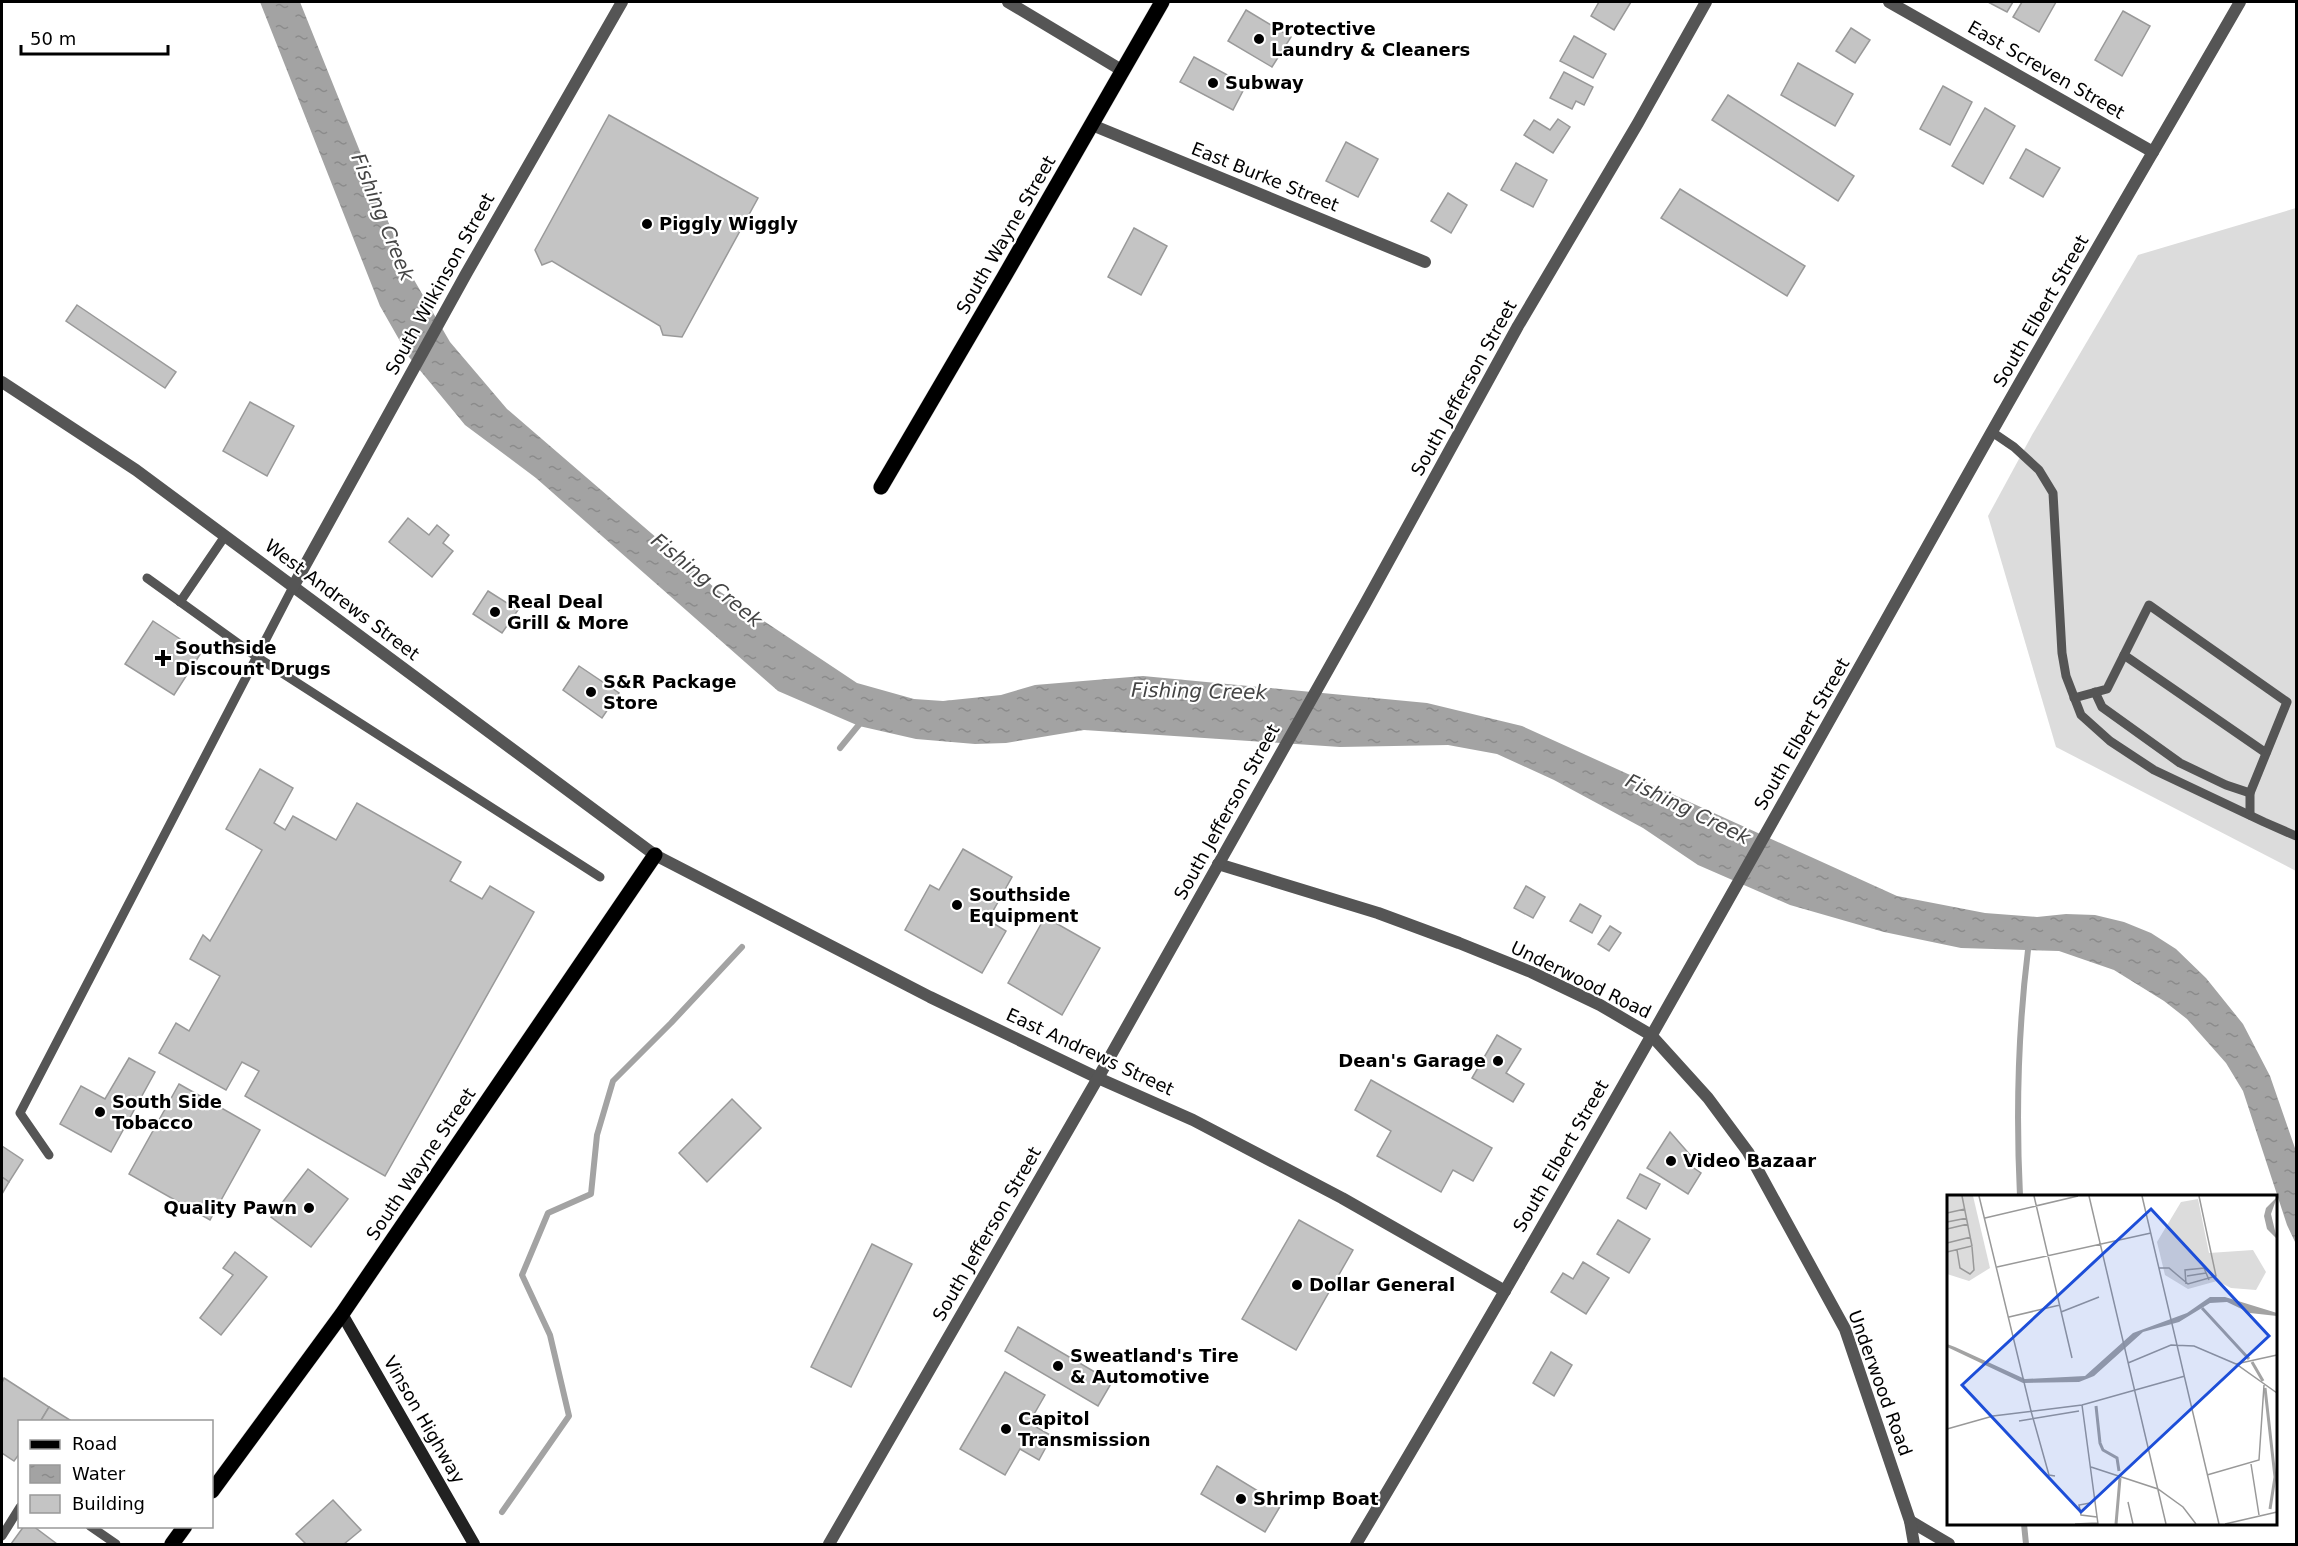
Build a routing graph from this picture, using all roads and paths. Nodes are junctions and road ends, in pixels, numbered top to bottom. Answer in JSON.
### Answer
{"nodes":[{"id":1,"x":622,"y":2,"type":"edge"},
{"id":2,"x":1008,"y":2,"type":"edge"},
{"id":3,"x":1162,"y":2,"type":"edge"},
{"id":4,"x":1706,"y":2,"type":"edge"},
{"id":5,"x":1889,"y":2,"type":"edge"},
{"id":6,"x":2240,"y":2,"type":"edge"},
{"id":7,"x":1123,"y":71,"type":"junction"},
{"id":8,"x":1092,"y":125,"type":"junction"},
{"id":9,"x":2154,"y":152,"type":"junction"},
{"id":10,"x":1425,"y":262,"type":"dead end"},
{"id":11,"x":2,"y":382,"type":"edge"},
{"id":12,"x":1992,"y":432,"type":"junction"},
{"id":13,"x":881,"y":487,"type":"dead end"},
{"id":14,"x":225,"y":536,"type":"junction"},
{"id":15,"x":147,"y":578,"type":"dead end"},
{"id":16,"x":293,"y":587,"type":"junction"},
{"id":17,"x":180,"y":602,"type":"junction"},
{"id":18,"x":2124,"y":654,"type":"junction"},
{"id":19,"x":257,"y":657,"type":"junction"},
{"id":20,"x":2095,"y":692,"type":"junction"},
{"id":21,"x":2074,"y":698,"type":"junction"},
{"id":22,"x":2266,"y":753,"type":"junction"},
{"id":23,"x":2250,"y":793,"type":"junction"},
{"id":24,"x":2250,"y":815,"type":"junction"},
{"id":25,"x":2296,"y":836,"type":"edge"},
{"id":26,"x":655,"y":855,"type":"junction"},
{"id":27,"x":1218,"y":864,"type":"junction"},
{"id":28,"x":600,"y":877,"type":"dead end"},
{"id":29,"x":1651,"y":1035,"type":"junction"},
{"id":30,"x":1098,"y":1078,"type":"junction"},
{"id":31,"x":49,"y":1155,"type":"dead end"},
{"id":32,"x":1505,"y":1291,"type":"junction"},
{"id":33,"x":342,"y":1314,"type":"junction"},
{"id":34,"x":213,"y":1490,"type":"edge"},
{"id":35,"x":18,"y":1510,"type":"edge"},
{"id":36,"x":1910,"y":1521,"type":"junction"},
{"id":37,"x":92,"y":1528,"type":"edge"},
{"id":38,"x":184,"y":1528,"type":"edge"},
{"id":39,"x":2,"y":1536,"type":"edge"},
{"id":40,"x":116,"y":1544,"type":"edge"},
{"id":41,"x":172,"y":1545,"type":"edge"},
{"id":42,"x":474,"y":1545,"type":"edge"},
{"id":43,"x":829,"y":1545,"type":"edge"},
{"id":44,"x":1356,"y":1545,"type":"edge"},
{"id":45,"x":1914,"y":1545,"type":"edge"},
{"id":46,"x":1949,"y":1545,"type":"edge"}],
"edges":[{"from":1,"to":16,"type":"street","name":"South Wilkinson Street"},
{"from":2,"to":7,"type":"street"},
{"from":3,"to":7,"type":"main road","name":"South Wayne Street"},
{"from":4,"to":27,"type":"street","name":"South Jefferson Street"},
{"from":5,"to":9,"type":"street","name":"East Screven Street"},
{"from":6,"to":9,"type":"street","name":"South Elbert Street"},
{"from":7,"to":8,"type":"main road","name":"South Wayne Street"},
{"from":8,"to":10,"type":"street","name":"East Burke Street"},
{"from":8,"to":13,"type":"main road","name":"South Wayne Street"},
{"from":9,"to":12,"type":"street","name":"South Elbert Street"},
{"from":11,"to":14,"type":"street","name":"West Andrews Street"},
{"from":12,"to":21,"type":"lane"},
{"from":12,"to":29,"type":"street","name":"South Elbert Street"},
{"from":14,"to":16,"type":"street","name":"West Andrews Street"},
{"from":14,"to":17,"type":"lane"},
{"from":15,"to":17,"type":"lane"},
{"from":16,"to":19,"type":"lane"},
{"from":16,"to":26,"type":"street","name":"West Andrews Street"},
{"from":17,"to":19,"type":"lane"},
{"from":18,"to":20,"type":"lane"},
{"from":18,"to":22,"type":"lane"},
{"from":18,"to":22,"type":"lane"},
{"from":19,"to":28,"type":"lane"},
{"from":19,"to":31,"type":"lane"},
{"from":20,"to":21,"type":"lane"},
{"from":20,"to":23,"type":"lane"},
{"from":21,"to":24,"type":"lane"},
{"from":22,"to":23,"type":"lane"},
{"from":23,"to":24,"type":"lane"},
{"from":24,"to":25,"type":"lane"},
{"from":26,"to":30,"type":"street","name":"East Andrews Street"},
{"from":26,"to":33,"type":"main road","name":"South Wayne Street"},
{"from":27,"to":29,"type":"street","name":"Underwood Road"},
{"from":27,"to":30,"type":"street","name":"South Jefferson Street"},
{"from":29,"to":32,"type":"street","name":"South Elbert Street"},
{"from":29,"to":36,"type":"street","name":"Underwood Road"},
{"from":30,"to":32,"type":"street","name":"East Andrews Street"},
{"from":30,"to":43,"type":"street","name":"South Jefferson Street"},
{"from":32,"to":44,"type":"street","name":"South Elbert Street"},
{"from":33,"to":34,"type":"main road","name":"South Wayne Street"},
{"from":33,"to":42,"type":"main road","name":"Vinson Highway"},
{"from":35,"to":39,"type":"lane"},
{"from":36,"to":45,"type":"street","name":"Underwood Road"},
{"from":36,"to":46,"type":"street"},
{"from":37,"to":40,"type":"lane"},
{"from":38,"to":41,"type":"main road"}]}
